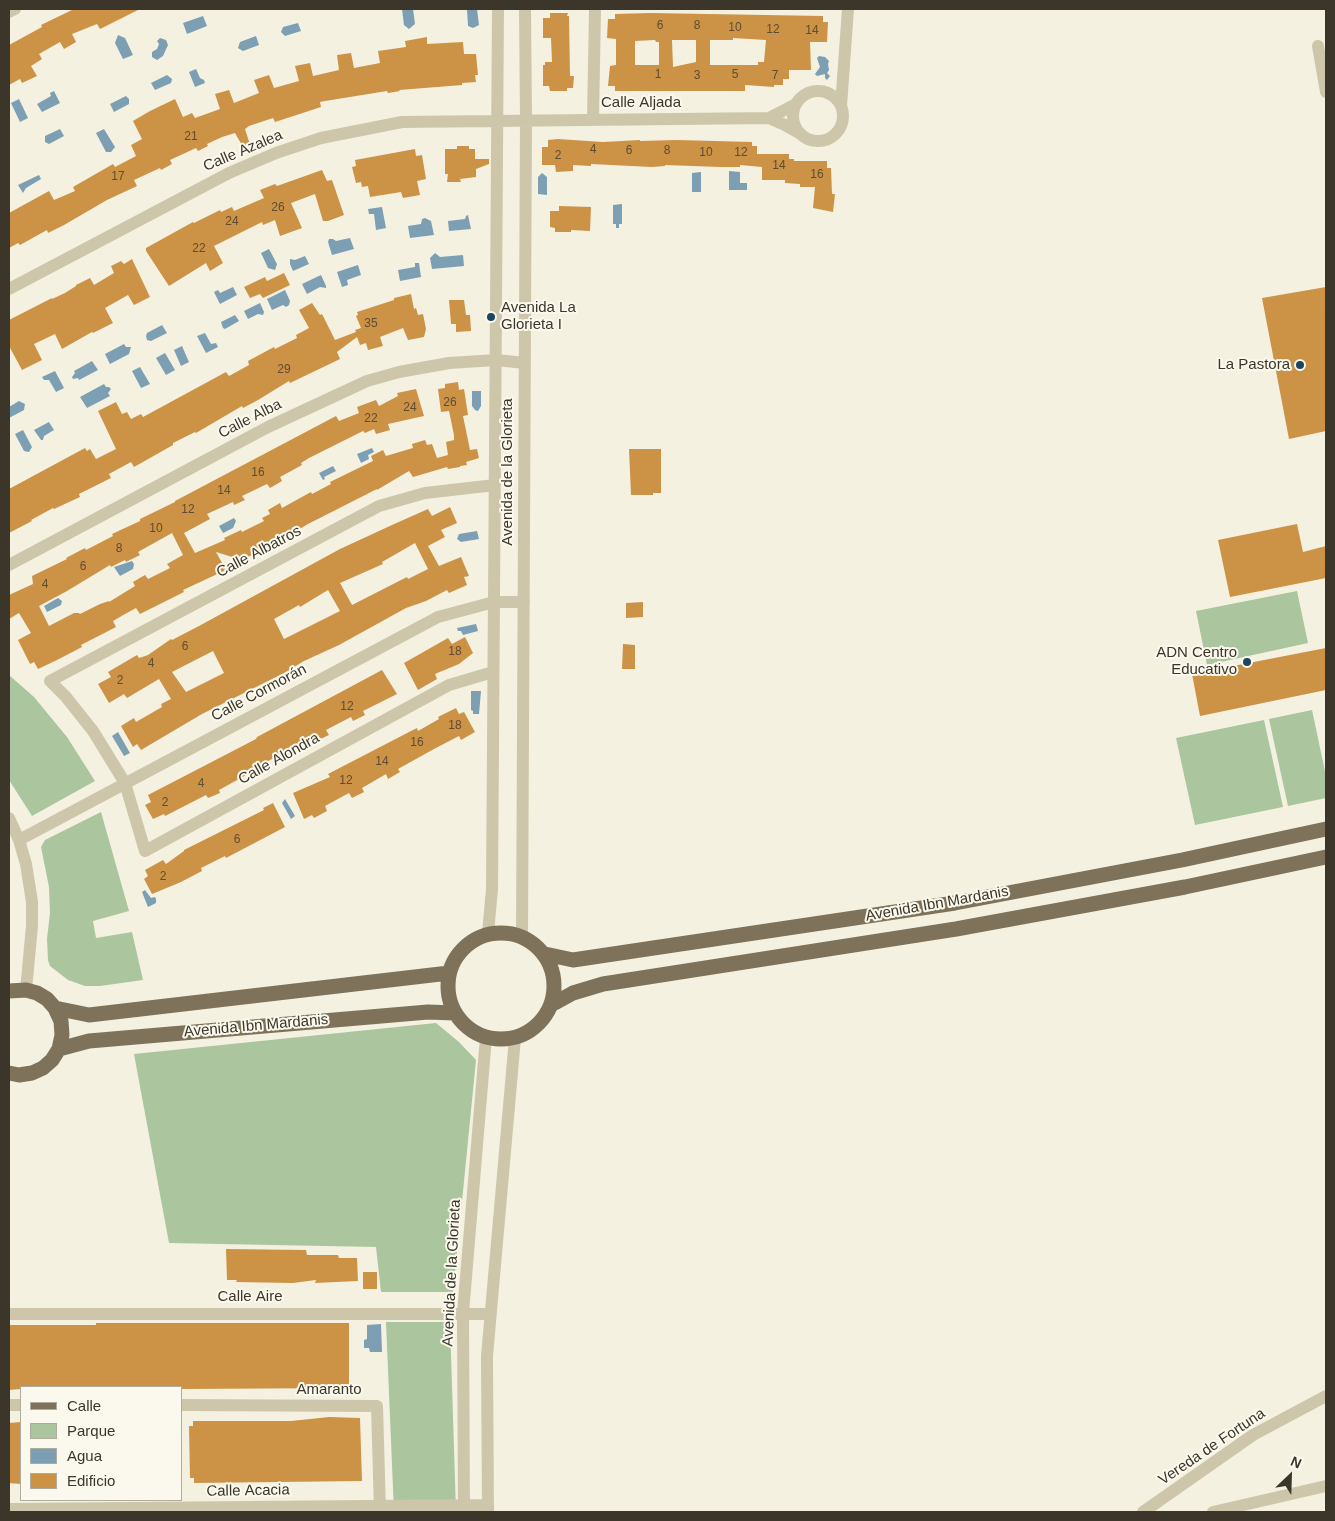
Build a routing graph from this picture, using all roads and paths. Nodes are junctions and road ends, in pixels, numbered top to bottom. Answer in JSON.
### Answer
{"nodes":[{"id":1,"x":15,"y":9,"type":"edge"},
{"id":2,"x":498,"y":9,"type":"edge"},
{"id":3,"x":525,"y":9,"type":"edge"},
{"id":4,"x":595,"y":9,"type":"edge"},
{"id":5,"x":848,"y":9,"type":"edge"},
{"id":6,"x":9,"y":12,"type":"edge"},
{"id":7,"x":1318,"y":46,"type":"dead end"},
{"id":8,"x":1326,"y":92,"type":"edge"},
{"id":9,"x":796,"y":104,"type":"junction"},
{"id":10,"x":841,"y":106,"type":"junction"},
{"id":11,"x":768,"y":118,"type":"junction"},
{"id":12,"x":520,"y":120,"type":"junction"},
{"id":13,"x":593,"y":120,"type":"junction"},
{"id":14,"x":497,"y":121,"type":"junction"},
{"id":15,"x":801,"y":134,"type":"junction"},
{"id":16,"x":9,"y":289,"type":"edge"},
{"id":17,"x":496,"y":360,"type":"junction"},
{"id":18,"x":525,"y":363,"type":"junction"},
{"id":19,"x":495,"y":485,"type":"junction"},
{"id":20,"x":9,"y":565,"type":"edge"},
{"id":21,"x":494,"y":602,"type":"junction"},
{"id":22,"x":524,"y":602,"type":"junction"},
{"id":23,"x":493,"y":672,"type":"junction"},
{"id":24,"x":125,"y":784,"type":"junction"},
{"id":25,"x":9,"y":818,"type":"edge"},
{"id":26,"x":1326,"y":829,"type":"edge"},
{"id":27,"x":19,"y":840,"type":"junction"},
{"id":28,"x":1326,"y":858,"type":"edge"},
{"id":29,"x":488,"y":934,"type":"junction"},
{"id":30,"x":522,"y":936,"type":"junction"},
{"id":31,"x":545,"y":954,"type":"junction"},
{"id":32,"x":449,"y":973,"type":"junction"},
{"id":33,"x":26,"y":990,"type":"junction"},
{"id":34,"x":9,"y":991,"type":"edge"},
{"id":35,"x":551,"y":1005,"type":"junction"},
{"id":36,"x":55,"y":1008,"type":"junction"},
{"id":37,"x":455,"y":1013,"type":"junction"},
{"id":38,"x":486,"y":1037,"type":"junction"},
{"id":39,"x":515,"y":1038,"type":"junction"},
{"id":40,"x":59,"y":1049,"type":"junction"},
{"id":41,"x":9,"y":1073,"type":"edge"},
{"id":42,"x":463,"y":1313,"type":"junction"},
{"id":43,"x":9,"y":1314,"type":"edge"},
{"id":44,"x":491,"y":1314,"type":"junction"},
{"id":45,"x":1326,"y":1396,"type":"edge"},
{"id":46,"x":182,"y":1406,"type":"edge"},
{"id":47,"x":1326,"y":1486,"type":"edge"},
{"id":48,"x":488,"y":1508,"type":"edge"},
{"id":49,"x":1252,"y":1508,"type":"edge"},
{"id":50,"x":9,"y":1509,"type":"edge"},
{"id":51,"x":380,"y":1509,"type":"edge"},
{"id":52,"x":463,"y":1509,"type":"edge"},
{"id":53,"x":1143,"y":1512,"type":"edge"},
{"id":54,"x":1213,"y":1512,"type":"edge"}],
"edges":[{"from":1,"to":6,"type":"street"},
{"from":2,"to":14,"type":"street","name":"Avenida de la Glorieta"},
{"from":3,"to":12,"type":"street","name":"Avenida de la Glorieta"},
{"from":4,"to":13,"type":"street"},
{"from":5,"to":10,"type":"street"},
{"from":7,"to":8,"type":"street"},
{"from":9,"to":10,"type":"street"},
{"from":9,"to":11,"type":"street"},
{"from":9,"to":15,"type":"street"},
{"from":10,"to":15,"type":"street"},
{"from":11,"to":13,"type":"street","name":"Calle Aljada"},
{"from":11,"to":15,"type":"street"},
{"from":12,"to":13,"type":"street","name":"Calle Aljada"},
{"from":12,"to":14,"type":"street","name":"Calle Azalea"},
{"from":12,"to":18,"type":"street","name":"Avenida de la Glorieta"},
{"from":14,"to":16,"type":"street","name":"Calle Azalea"},
{"from":14,"to":17,"type":"street","name":"Avenida de la Glorieta"},
{"from":17,"to":18,"type":"street","name":"Calle Alba"},
{"from":17,"to":19,"type":"street","name":"Avenida de la Glorieta"},
{"from":17,"to":20,"type":"street","name":"Calle Alba"},
{"from":18,"to":22,"type":"street","name":"Avenida de la Glorieta"},
{"from":19,"to":21,"type":"street","name":"Avenida de la Glorieta"},
{"from":19,"to":24,"type":"street","name":"Calle Albatros"},
{"from":21,"to":22,"type":"street","name":"Calle Cormorán"},
{"from":21,"to":23,"type":"street","name":"Avenida de la Glorieta"},
{"from":21,"to":24,"type":"street","name":"Calle Cormorán"},
{"from":22,"to":30,"type":"street","name":"Avenida de la Glorieta"},
{"from":23,"to":24,"type":"street","name":"Calle Alondra"},
{"from":23,"to":29,"type":"street","name":"Avenida de la Glorieta"},
{"from":24,"to":27,"type":"street","name":"Calle Cormorán"},
{"from":25,"to":27,"type":"street"},
{"from":26,"to":31,"type":"main road","name":"Avenida Ibn Mardanis"},
{"from":27,"to":33,"type":"street"},
{"from":28,"to":35,"type":"main road","name":"Avenida Ibn Mardanis"},
{"from":29,"to":30,"type":"main road"},
{"from":29,"to":32,"type":"main road"},
{"from":30,"to":31,"type":"main road"},
{"from":31,"to":35,"type":"main road"},
{"from":32,"to":36,"type":"main road","name":"Avenida Ibn Mardanis"},
{"from":32,"to":37,"type":"main road"},
{"from":33,"to":34,"type":"main road"},
{"from":33,"to":36,"type":"main road"},
{"from":35,"to":39,"type":"main road"},
{"from":36,"to":40,"type":"main road"},
{"from":37,"to":38,"type":"main road"},
{"from":37,"to":40,"type":"main road","name":"Avenida Ibn Mardanis"},
{"from":38,"to":39,"type":"main road"},
{"from":38,"to":42,"type":"street","name":"Avenida de la Glorieta"},
{"from":39,"to":44,"type":"street"},
{"from":40,"to":41,"type":"main road"},
{"from":42,"to":43,"type":"street","name":"Calle Aire"},
{"from":42,"to":44,"type":"street","name":"Calle Aire"},
{"from":42,"to":52,"type":"street","name":"Avenida de la Glorieta"},
{"from":44,"to":48,"type":"street"},
{"from":45,"to":53,"type":"street","name":"Vereda de Fortuna"},
{"from":46,"to":51,"type":"street","name":"Amaranto"},
{"from":47,"to":49,"type":"street"},
{"from":48,"to":52,"type":"street","name":"Calle Acacia"},
{"from":49,"to":54,"type":"street"},
{"from":50,"to":51,"type":"street","name":"Calle Acacia"},
{"from":51,"to":52,"type":"street","name":"Calle Acacia"}]}
